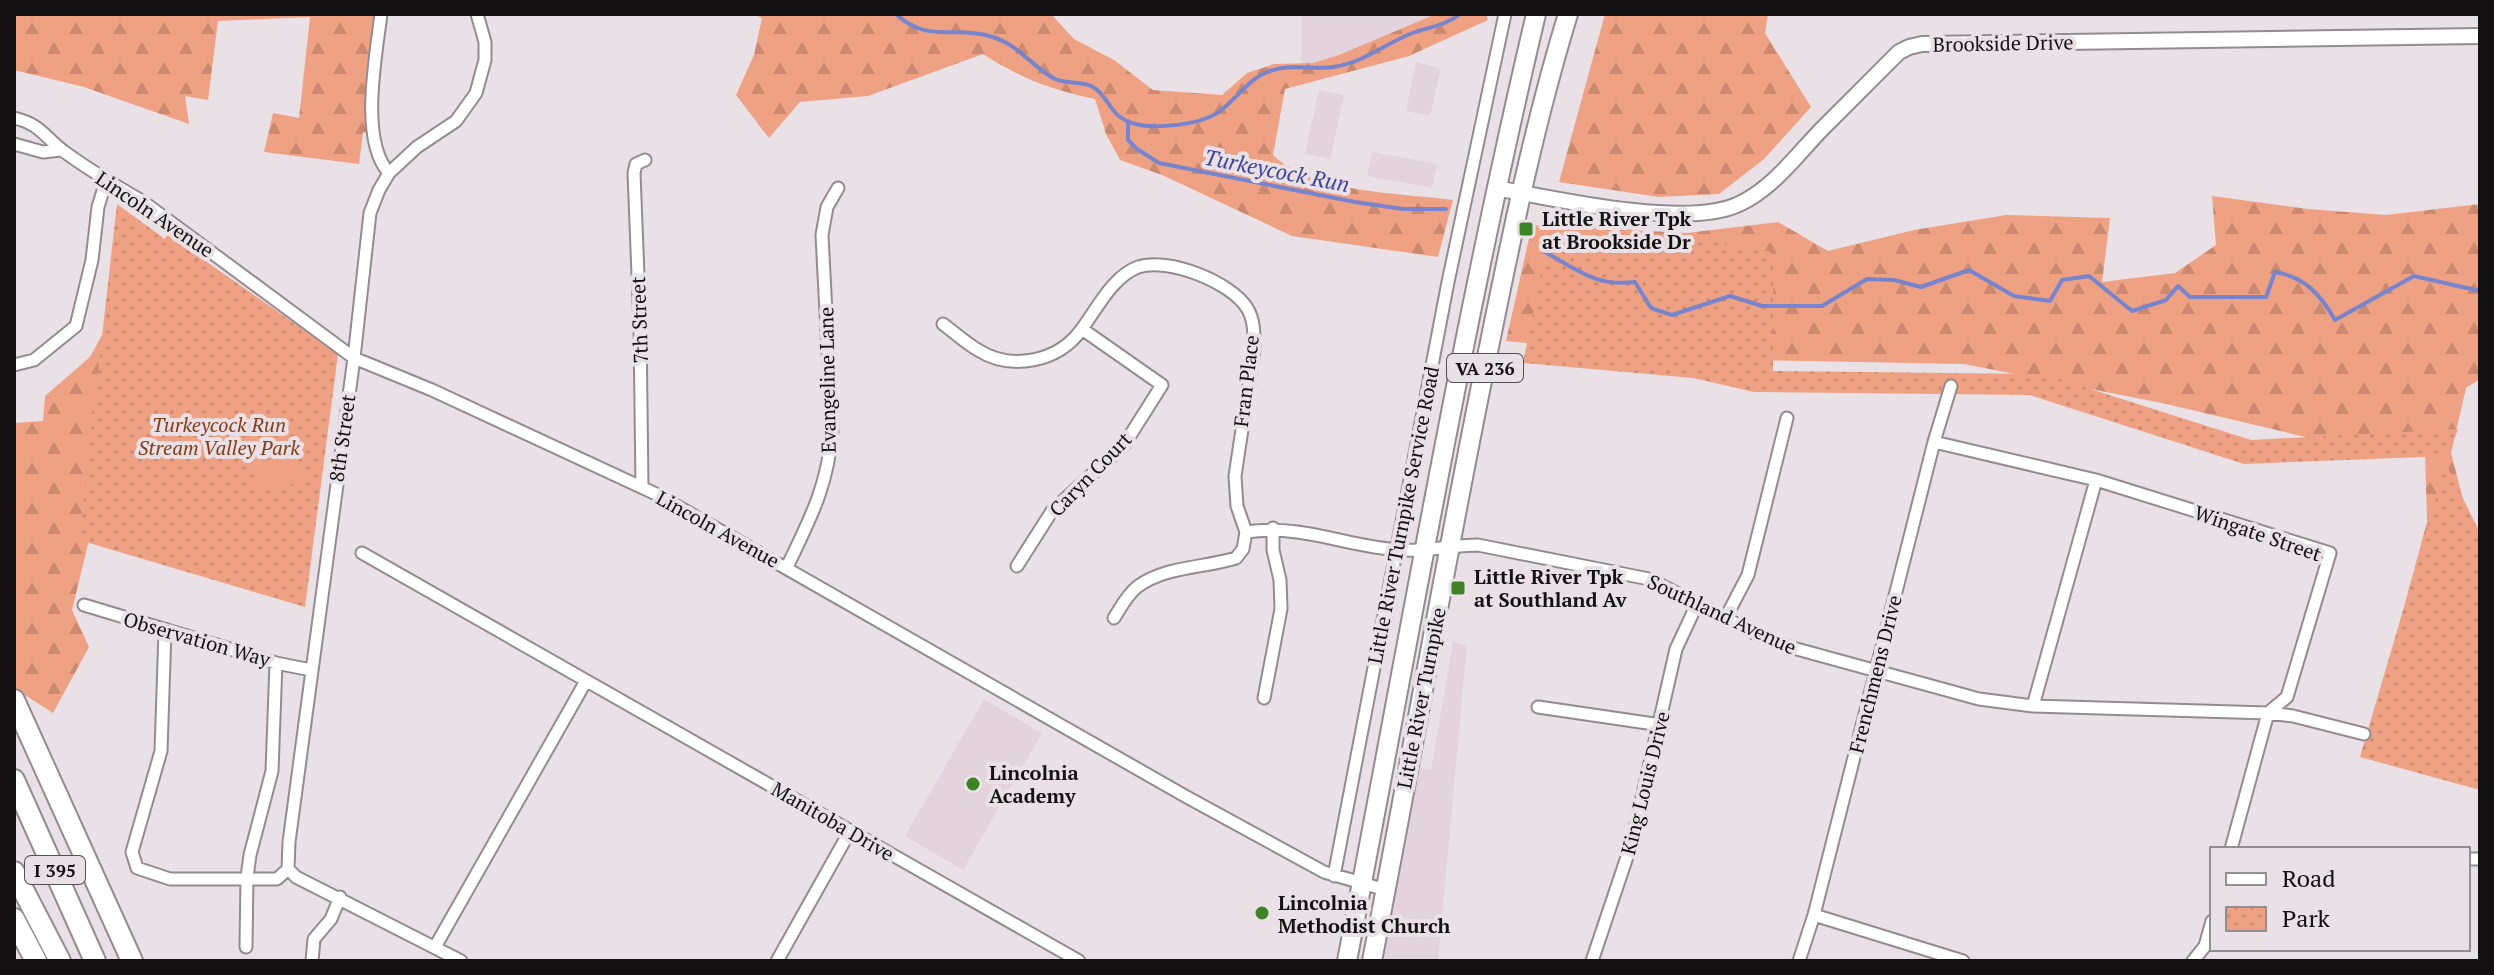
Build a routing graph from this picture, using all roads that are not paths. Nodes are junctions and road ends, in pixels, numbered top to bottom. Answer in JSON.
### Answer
{"nodes":[{"id":1,"x":381,"y":14,"type":"edge"},
{"id":2,"x":477,"y":14,"type":"edge"},
{"id":3,"x":1505,"y":14,"type":"edge"},
{"id":4,"x":1536,"y":14,"type":"edge"},
{"id":5,"x":1568,"y":14,"type":"edge"},
{"id":6,"x":2480,"y":36,"type":"edge"},
{"id":7,"x":14,"y":118,"type":"edge"},
{"id":8,"x":14,"y":144,"type":"edge"},
{"id":9,"x":61,"y":150,"type":"junction"},
{"id":10,"x":645,"y":160,"type":"dead end"},
{"id":11,"x":389,"y":173,"type":"junction"},
{"id":12,"x":106,"y":181,"type":"junction"},
{"id":13,"x":838,"y":188,"type":"dead end"},
{"id":14,"x":1496,"y":188,"type":"junction"},
{"id":15,"x":1521,"y":192,"type":"junction"},
{"id":16,"x":943,"y":324,"type":"dead end"},
{"id":17,"x":1082,"y":329,"type":"junction"},
{"id":18,"x":354,"y":358,"type":"junction"},
{"id":19,"x":14,"y":365,"type":"edge"},
{"id":20,"x":1951,"y":386,"type":"dead end"},
{"id":21,"x":1787,"y":418,"type":"dead end"},
{"id":22,"x":1934,"y":442,"type":"junction"},
{"id":23,"x":2096,"y":480,"type":"junction"},
{"id":24,"x":642,"y":487,"type":"junction"},
{"id":25,"x":1273,"y":528,"type":"junction"},
{"id":26,"x":1246,"y":532,"type":"junction"},
{"id":27,"x":1449,"y":545,"type":"junction"},
{"id":28,"x":1397,"y":550,"type":"junction"},
{"id":29,"x":1425,"y":550,"type":"junction"},
{"id":30,"x":362,"y":553,"type":"dead end"},
{"id":31,"x":1017,"y":566,"type":"dead end"},
{"id":32,"x":787,"y":567,"type":"junction"},
{"id":33,"x":1697,"y":604,"type":"junction"},
{"id":34,"x":84,"y":605,"type":"dead end"},
{"id":35,"x":1114,"y":618,"type":"dead end"},
{"id":36,"x":1725,"y":619,"type":"junction"},
{"id":37,"x":165,"y":631,"type":"junction"},
{"id":38,"x":276,"y":663,"type":"junction"},
{"id":39,"x":311,"y":670,"type":"junction"},
{"id":40,"x":1875,"y":671,"type":"junction"},
{"id":41,"x":586,"y":681,"type":"junction"},
{"id":42,"x":1264,"y":698,"type":"dead end"},
{"id":43,"x":14,"y":700,"type":"edge"},
{"id":44,"x":2033,"y":706,"type":"junction"},
{"id":45,"x":1538,"y":707,"type":"dead end"},
{"id":46,"x":2268,"y":713,"type":"junction"},
{"id":47,"x":1661,"y":725,"type":"junction"},
{"id":48,"x":2364,"y":734,"type":"dead end"},
{"id":49,"x":14,"y":780,"type":"edge"},
{"id":50,"x":850,"y":831,"type":"junction"},
{"id":51,"x":2232,"y":847,"type":"edge"},
{"id":52,"x":288,"y":869,"type":"junction"},
{"id":53,"x":14,"y":872,"type":"edge"},
{"id":54,"x":1334,"y":876,"type":"junction"},
{"id":55,"x":247,"y":877,"type":"junction"},
{"id":56,"x":1360,"y":885,"type":"junction"},
{"id":57,"x":1386,"y":890,"type":"junction"},
{"id":58,"x":340,"y":897,"type":"junction"},
{"id":59,"x":1814,"y":915,"type":"junction"},
{"id":60,"x":14,"y":919,"type":"edge"},
{"id":61,"x":2210,"y":928,"type":"edge"},
{"id":62,"x":246,"y":947,"type":"dead end"},
{"id":63,"x":435,"y":947,"type":"junction"},
{"id":64,"x":36,"y":961,"type":"edge"},
{"id":65,"x":60,"y":961,"type":"edge"},
{"id":66,"x":95,"y":961,"type":"edge"},
{"id":67,"x":132,"y":961,"type":"edge"},
{"id":68,"x":312,"y":961,"type":"edge"},
{"id":69,"x":461,"y":961,"type":"edge"},
{"id":70,"x":777,"y":961,"type":"edge"},
{"id":71,"x":1079,"y":961,"type":"edge"},
{"id":72,"x":1347,"y":961,"type":"edge"},
{"id":73,"x":1372,"y":961,"type":"edge"},
{"id":74,"x":1592,"y":961,"type":"edge"},
{"id":75,"x":1799,"y":961,"type":"edge"},
{"id":76,"x":1963,"y":961,"type":"edge"},
{"id":77,"x":2193,"y":961,"type":"edge"}],
"edges":[{"from":1,"to":11,"type":"street"},
{"from":2,"to":11,"type":"street"},
{"from":3,"to":28,"type":"street","name":"Little River Turnpike Service Road"},
{"from":4,"to":14,"type":"main road","name":"Little River Turnpike","number":"VA 236"},
{"from":5,"to":15,"type":"main road","name":"Little River Turnpike","number":"VA 236"},
{"from":6,"to":15,"type":"street","name":"Brookside Drive"},
{"from":7,"to":9,"type":"street","name":"Lincoln Avenue"},
{"from":8,"to":9,"type":"street","name":"Lincoln Avenue"},
{"from":9,"to":12,"type":"street","name":"Lincoln Avenue"},
{"from":10,"to":24,"type":"street","name":"7th Street"},
{"from":11,"to":18,"type":"street","name":"8th Street"},
{"from":12,"to":18,"type":"street","name":"Lincoln Avenue"},
{"from":12,"to":19,"type":"street"},
{"from":13,"to":32,"type":"street","name":"Evangeline Lane"},
{"from":14,"to":15,"type":"street","name":"Brookside Drive"},
{"from":14,"to":29,"type":"main road","name":"Little River Turnpike","number":"VA 236"},
{"from":15,"to":27,"type":"main road","name":"Little River Turnpike","number":"VA 236"},
{"from":16,"to":17,"type":"street","name":"Fran Place"},
{"from":17,"to":26,"type":"street","name":"Fran Place"},
{"from":17,"to":31,"type":"street","name":"Caryn Court"},
{"from":18,"to":24,"type":"street","name":"Lincoln Avenue"},
{"from":18,"to":39,"type":"street","name":"8th Street"},
{"from":20,"to":22,"type":"street","name":"Frenchmens Drive"},
{"from":21,"to":36,"type":"street"},
{"from":22,"to":23,"type":"street","name":"Wingate Street"},
{"from":22,"to":40,"type":"street","name":"Frenchmens Drive"},
{"from":23,"to":44,"type":"street"},
{"from":23,"to":46,"type":"street","name":"Wingate Street"},
{"from":24,"to":32,"type":"street","name":"Lincoln Avenue"},
{"from":25,"to":26,"type":"street","name":"Southland Avenue"},
{"from":25,"to":28,"type":"street","name":"Southland Avenue"},
{"from":25,"to":42,"type":"street"},
{"from":26,"to":35,"type":"street"},
{"from":27,"to":29,"type":"street","name":"Southland Avenue"},
{"from":27,"to":33,"type":"street","name":"Southland Avenue"},
{"from":27,"to":57,"type":"main road","name":"Little River Turnpike","number":"VA 236"},
{"from":28,"to":29,"type":"street","name":"Southland Avenue"},
{"from":28,"to":54,"type":"street","name":"Little River Turnpike Service Road"},
{"from":29,"to":56,"type":"main road","name":"Little River Turnpike","number":"VA 236"},
{"from":30,"to":41,"type":"street","name":"Manitoba Drive"},
{"from":32,"to":54,"type":"street","name":"Lincoln Avenue"},
{"from":33,"to":36,"type":"street","name":"Southland Avenue"},
{"from":33,"to":47,"type":"street","name":"King Louis Drive"},
{"from":34,"to":37,"type":"street","name":"Observation Way"},
{"from":36,"to":40,"type":"street","name":"Southland Avenue"},
{"from":37,"to":38,"type":"street","name":"Observation Way"},
{"from":37,"to":55,"type":"street"},
{"from":38,"to":39,"type":"street","name":"Observation Way"},
{"from":38,"to":55,"type":"street"},
{"from":39,"to":52,"type":"street","name":"8th Street"},
{"from":40,"to":44,"type":"street","name":"Southland Avenue"},
{"from":40,"to":59,"type":"street","name":"Frenchmens Drive"},
{"from":41,"to":50,"type":"street","name":"Manitoba Drive"},
{"from":41,"to":63,"type":"street"},
{"from":43,"to":67,"type":"highway"},
{"from":44,"to":46,"type":"street","name":"Southland Avenue"},
{"from":45,"to":47,"type":"street"},
{"from":46,"to":48,"type":"street","name":"Southland Avenue"},
{"from":46,"to":51,"type":"street","name":"Wingate Street"},
{"from":47,"to":74,"type":"street","name":"King Louis Drive"},
{"from":49,"to":66,"type":"highway","number":"I 395"},
{"from":50,"to":70,"type":"street"},
{"from":50,"to":71,"type":"street","name":"Manitoba Drive"},
{"from":52,"to":55,"type":"street"},
{"from":52,"to":58,"type":"street"},
{"from":53,"to":65,"type":"highway"},
{"from":54,"to":56,"type":"street","name":"Lincoln Avenue"},
{"from":55,"to":62,"type":"street"},
{"from":56,"to":57,"type":"street","name":"Lincoln Avenue"},
{"from":56,"to":72,"type":"main road","name":"Little River Turnpike","number":"VA 236"},
{"from":57,"to":73,"type":"main road","name":"Little River Turnpike","number":"VA 236"},
{"from":58,"to":63,"type":"street"},
{"from":58,"to":68,"type":"street"},
{"from":59,"to":75,"type":"street","name":"Frenchmens Drive"},
{"from":59,"to":76,"type":"street"},
{"from":60,"to":64,"type":"highway"},
{"from":61,"to":77,"type":"street"},
{"from":63,"to":69,"type":"street"}]}
